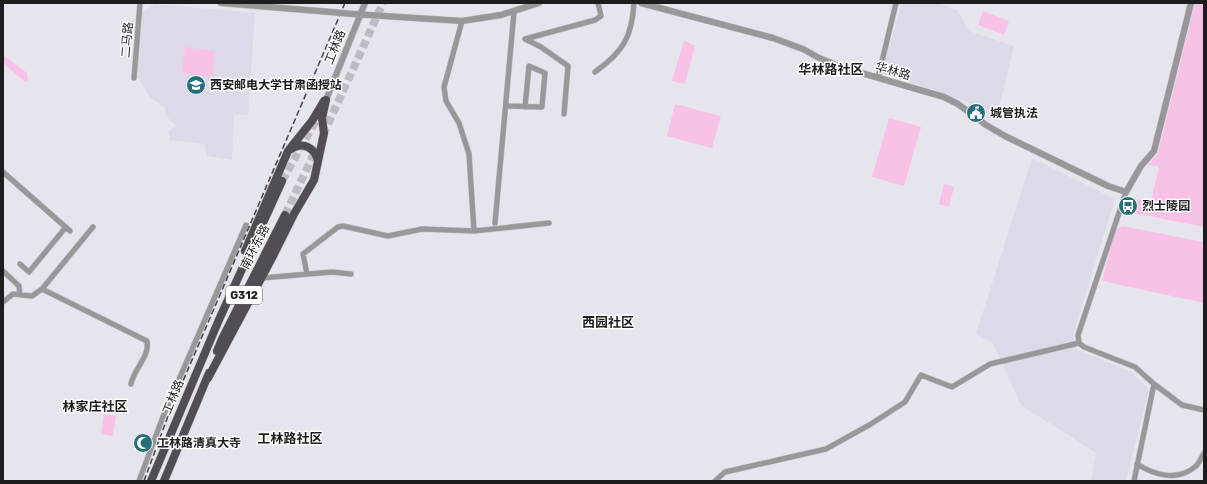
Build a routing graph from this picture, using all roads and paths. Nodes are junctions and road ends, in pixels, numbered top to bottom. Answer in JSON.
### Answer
{"nodes":[{"id":1,"x":140,"y":3,"type":"edge"},
{"id":2,"x":221,"y":3,"type":"edge"},
{"id":3,"x":365,"y":3,"type":"edge"},
{"id":4,"x":539,"y":3,"type":"edge"},
{"id":5,"x":598,"y":3,"type":"edge"},
{"id":6,"x":634,"y":3,"type":"edge"},
{"id":7,"x":640,"y":3,"type":"edge"},
{"id":8,"x":896,"y":3,"type":"edge"},
{"id":9,"x":1191,"y":3,"type":"edge"},
{"id":10,"x":236,"y":4,"type":"edge"},
{"id":11,"x":514,"y":12,"type":"junction"},
{"id":12,"x":361,"y":14,"type":"junction"},
{"id":13,"x":462,"y":21,"type":"junction"},
{"id":14,"x":595,"y":72,"type":"dead end"},
{"id":15,"x":134,"y":78,"type":"dead end"},
{"id":16,"x":878,"y":78,"type":"junction"},
{"id":17,"x":326,"y":100,"type":"junction"},
{"id":18,"x":507,"y":106,"type":"junction"},
{"id":19,"x":525,"y":107,"type":"junction"},
{"id":20,"x":564,"y":114,"type":"dead end"},
{"id":21,"x":288,"y":152,"type":"junction"},
{"id":22,"x":318,"y":165,"type":"junction"},
{"id":23,"x":3,"y":172,"type":"edge"},
{"id":24,"x":282,"y":181,"type":"tunnel mouth"},
{"id":25,"x":1126,"y":192,"type":"junction"},
{"id":26,"x":285,"y":215,"type":"tunnel mouth"},
{"id":27,"x":495,"y":223,"type":"dead end"},
{"id":28,"x":548,"y":223,"type":"dead end"},
{"id":29,"x":246,"y":225,"type":"dead end"},
{"id":30,"x":66,"y":227,"type":"junction"},
{"id":31,"x":92,"y":227,"type":"dead end"},
{"id":32,"x":70,"y":231,"type":"dead end"},
{"id":33,"x":474,"y":231,"type":"junction"},
{"id":34,"x":236,"y":248,"type":"junction"},
{"id":35,"x":244,"y":252,"type":"junction"},
{"id":36,"x":20,"y":264,"type":"dead end"},
{"id":37,"x":3,"y":271,"type":"edge"},
{"id":38,"x":307,"y":274,"type":"junction"},
{"id":39,"x":351,"y":274,"type":"dead end"},
{"id":40,"x":262,"y":278,"type":"junction"},
{"id":41,"x":42,"y":289,"type":"junction"},
{"id":42,"x":20,"y":295,"type":"junction"},
{"id":43,"x":3,"y":302,"type":"edge"},
{"id":44,"x":218,"y":322,"type":"junction"},
{"id":45,"x":1079,"y":344,"type":"junction"},
{"id":46,"x":208,"y":378,"type":"junction"},
{"id":47,"x":132,"y":384,"type":"dead end"},
{"id":48,"x":1154,"y":384,"type":"junction"},
{"id":49,"x":1204,"y":410,"type":"edge"},
{"id":50,"x":1204,"y":453,"type":"edge"},
{"id":51,"x":1137,"y":464,"type":"junction"},
{"id":52,"x":139,"y":481,"type":"edge"},
{"id":53,"x":151,"y":481,"type":"edge"},
{"id":54,"x":164,"y":481,"type":"edge"},
{"id":55,"x":715,"y":481,"type":"edge"},
{"id":56,"x":1134,"y":481,"type":"edge"}],
"edges":[{"from":1,"to":15,"type":"street","name":"二马路"},
{"from":2,"to":10,"type":"street"},
{"from":3,"to":12,"type":"street","name":"工林路"},
{"from":4,"to":11,"type":"street"},
{"from":5,"to":20,"type":"street"},
{"from":6,"to":14,"type":"street"},
{"from":7,"to":16,"type":"street","name":"华林路"},
{"from":8,"to":16,"type":"street"},
{"from":9,"to":25,"type":"street"},
{"from":10,"to":12,"type":"street","bridge":true},
{"from":11,"to":13,"type":"street"},
{"from":11,"to":18,"type":"street"},
{"from":12,"to":13,"type":"street"},
{"from":12,"to":17,"type":"street","name":"工林路"},
{"from":13,"to":33,"type":"street"},
{"from":16,"to":25,"type":"street","name":"华林路"},
{"from":17,"to":21,"type":"highway"},
{"from":17,"to":22,"type":"highway"},
{"from":18,"to":19,"type":"street"},
{"from":18,"to":27,"type":"street"},
{"from":19,"to":19,"type":"street"},
{"from":21,"to":22,"type":"highway"},
{"from":21,"to":35,"type":"highway"},
{"from":22,"to":40,"type":"highway"},
{"from":23,"to":30,"type":"street"},
{"from":24,"to":44,"type":"highway","name":"南环东路","number":"G312"},
{"from":25,"to":45,"type":"street"},
{"from":26,"to":46,"type":"highway","name":"南环东路","number":"G312"},
{"from":28,"to":33,"type":"street"},
{"from":29,"to":34,"type":"street"},
{"from":30,"to":32,"type":"street"},
{"from":30,"to":36,"type":"street"},
{"from":31,"to":41,"type":"street"},
{"from":33,"to":38,"type":"street"},
{"from":34,"to":35,"type":"street"},
{"from":34,"to":52,"type":"street"},
{"from":35,"to":44,"type":"highway"},
{"from":37,"to":42,"type":"street"},
{"from":38,"to":39,"type":"street"},
{"from":38,"to":40,"type":"street"},
{"from":40,"to":46,"type":"highway"},
{"from":41,"to":42,"type":"street"},
{"from":41,"to":47,"type":"street"},
{"from":42,"to":43,"type":"street"},
{"from":44,"to":53,"type":"highway","name":"工林路","number":"G312"},
{"from":45,"to":48,"type":"street"},
{"from":45,"to":55,"type":"street"},
{"from":46,"to":54,"type":"highway","name":"工林路","number":"G312"},
{"from":48,"to":49,"type":"street"},
{"from":48,"to":51,"type":"street"},
{"from":50,"to":51,"type":"street"},
{"from":51,"to":56,"type":"street"}]}
